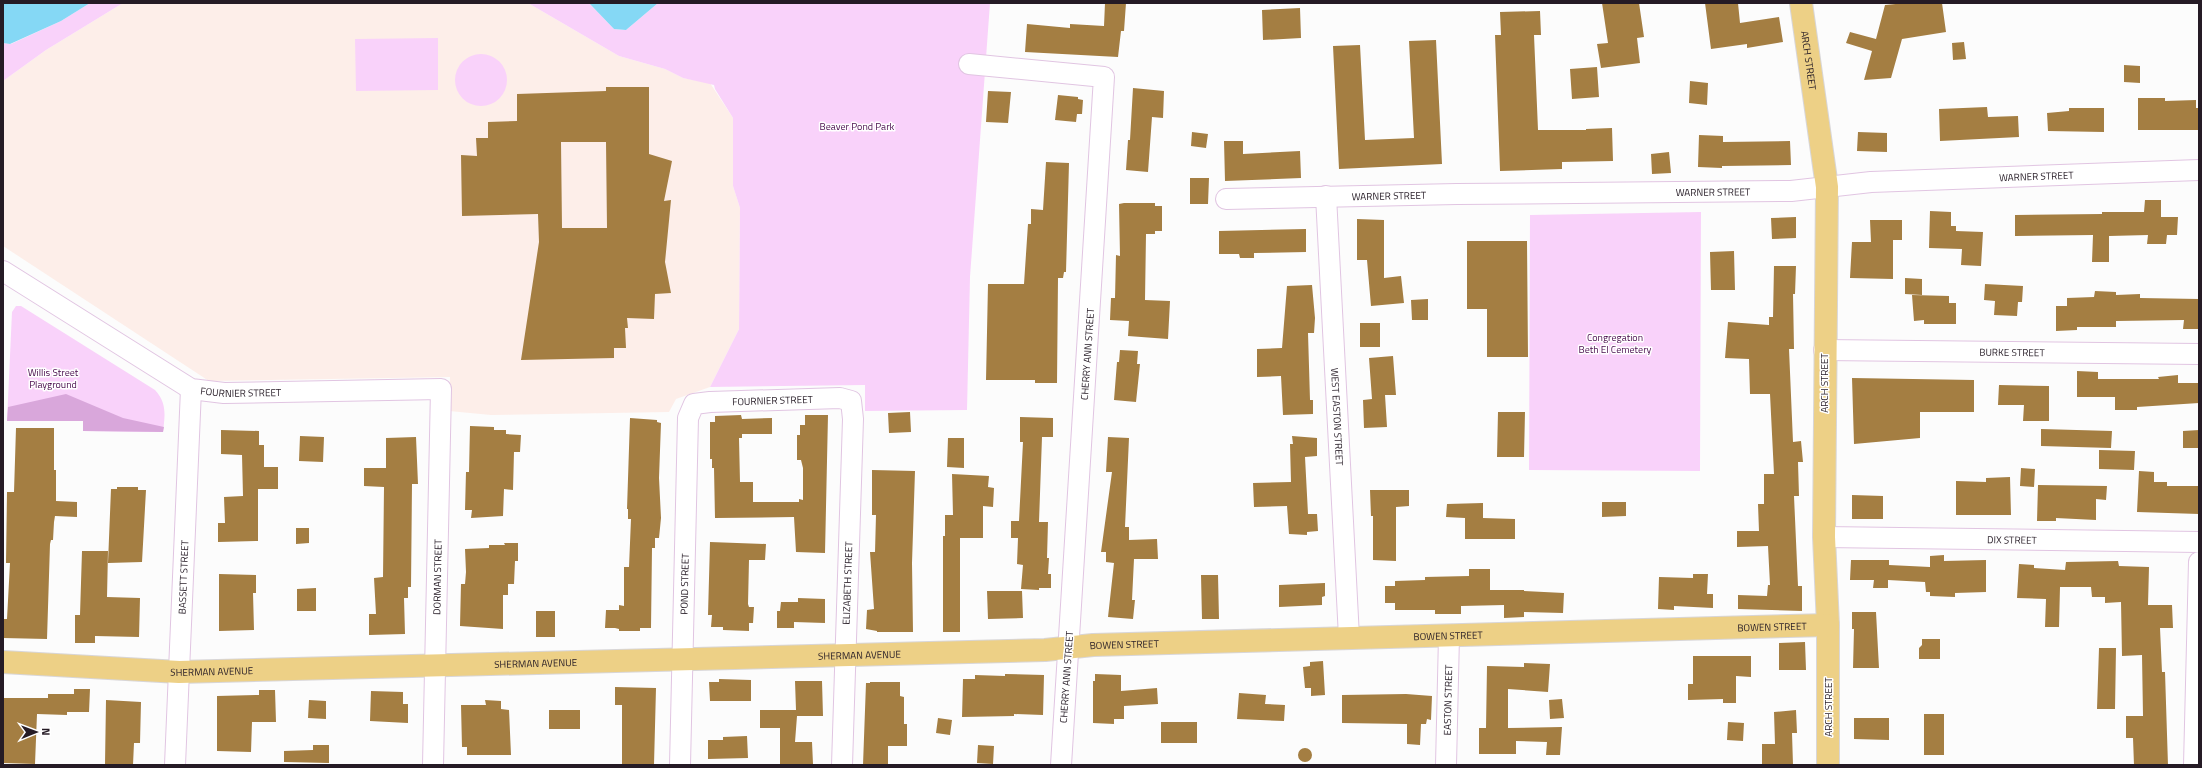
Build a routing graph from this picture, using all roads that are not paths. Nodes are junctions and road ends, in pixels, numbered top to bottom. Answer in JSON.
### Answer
{"nodes":[{"id":1,"x":1801,"y":3,"type":"edge"},
{"id":2,"x":969,"y":64,"type":"dead end"},
{"id":3,"x":2199,"y":170,"type":"edge"},
{"id":4,"x":1827,"y":187,"type":"junction"},
{"id":5,"x":1326,"y":196,"type":"junction"},
{"id":6,"x":1226,"y":199,"type":"dead end"},
{"id":7,"x":3,"y":271,"type":"edge"},
{"id":8,"x":1824,"y":350,"type":"junction"},
{"id":9,"x":2199,"y":354,"type":"edge"},
{"id":10,"x":441,"y":389,"type":"joint"},
{"id":11,"x":191,"y":390,"type":"junction"},
{"id":12,"x":851,"y":401,"type":"joint"},
{"id":13,"x":694,"y":404,"type":"joint"},
{"id":14,"x":1824,"y":537,"type":"junction"},
{"id":15,"x":2199,"y":542,"type":"edge"},
{"id":16,"x":2199,"y":562,"type":"edge"},
{"id":17,"x":1828,"y":625,"type":"junction"},
{"id":18,"x":1449,"y":636,"type":"junction"},
{"id":19,"x":1349,"y":637,"type":"junction"},
{"id":20,"x":1068,"y":648,"type":"junction"},
{"id":21,"x":846,"y":655,"type":"junction"},
{"id":22,"x":683,"y":660,"type":"junction"},
{"id":23,"x":3,"y":662,"type":"edge"},
{"id":24,"x":435,"y":666,"type":"junction"},
{"id":25,"x":179,"y":672,"type":"junction"},
{"id":26,"x":175,"y":765,"type":"edge"},
{"id":27,"x":433,"y":765,"type":"edge"},
{"id":28,"x":680,"y":765,"type":"edge"},
{"id":29,"x":842,"y":765,"type":"edge"},
{"id":30,"x":1061,"y":765,"type":"edge"},
{"id":31,"x":1446,"y":765,"type":"edge"},
{"id":32,"x":1828,"y":765,"type":"edge"},
{"id":33,"x":2194,"y":765,"type":"edge"}],
"edges":[{"from":1,"to":4,"type":"main road","name":"ARCH STREET"},
{"from":2,"to":20,"type":"street","name":"CHERRY ANN STREET"},
{"from":3,"to":4,"type":"street","name":"WARNER STREET"},
{"from":4,"to":5,"type":"street","name":"WARNER STREET"},
{"from":4,"to":8,"type":"main road","name":"ARCH STREET"},
{"from":5,"to":6,"type":"street","name":"WARNER STREET"},
{"from":5,"to":19,"type":"street","name":"WEST EASTON STREET"},
{"from":7,"to":11,"type":"street","name":"FOURNIER STREET"},
{"from":8,"to":9,"type":"street","name":"BURKE STREET"},
{"from":8,"to":14,"type":"main road","name":"ARCH STREET"},
{"from":10,"to":11,"type":"street","name":"FOURNIER STREET"},
{"from":10,"to":24,"type":"street","name":"DORMAN STREET"},
{"from":11,"to":25,"type":"street","name":"BASSETT STREET"},
{"from":12,"to":13,"type":"street","name":"FOURNIER STREET"},
{"from":12,"to":21,"type":"street","name":"ELIZABETH STREET"},
{"from":13,"to":22,"type":"street","name":"POND STREET"},
{"from":14,"to":15,"type":"street","name":"DIX STREET"},
{"from":14,"to":17,"type":"main road","name":"ARCH STREET"},
{"from":16,"to":33,"type":"street"},
{"from":17,"to":18,"type":"main road","name":"BOWEN STREET"},
{"from":17,"to":32,"type":"main road","name":"ARCH STREET"},
{"from":18,"to":19,"type":"main road","name":"BOWEN STREET"},
{"from":18,"to":31,"type":"street","name":"EASTON STREET"},
{"from":19,"to":20,"type":"main road","name":"BOWEN STREET"},
{"from":20,"to":21,"type":"main road","name":"SHERMAN AVENUE"},
{"from":20,"to":30,"type":"street","name":"CHERRY ANN STREET"},
{"from":21,"to":22,"type":"main road","name":"SHERMAN AVENUE"},
{"from":21,"to":29,"type":"street","name":"ELIZABETH STREET"},
{"from":22,"to":24,"type":"main road","name":"SHERMAN AVENUE"},
{"from":22,"to":28,"type":"street","name":"POND STREET"},
{"from":23,"to":25,"type":"main road","name":"SHERMAN AVENUE"},
{"from":24,"to":25,"type":"main road","name":"SHERMAN AVENUE"},
{"from":24,"to":27,"type":"street","name":"DORMAN STREET"},
{"from":25,"to":26,"type":"street","name":"BASSETT STREET"}]}
